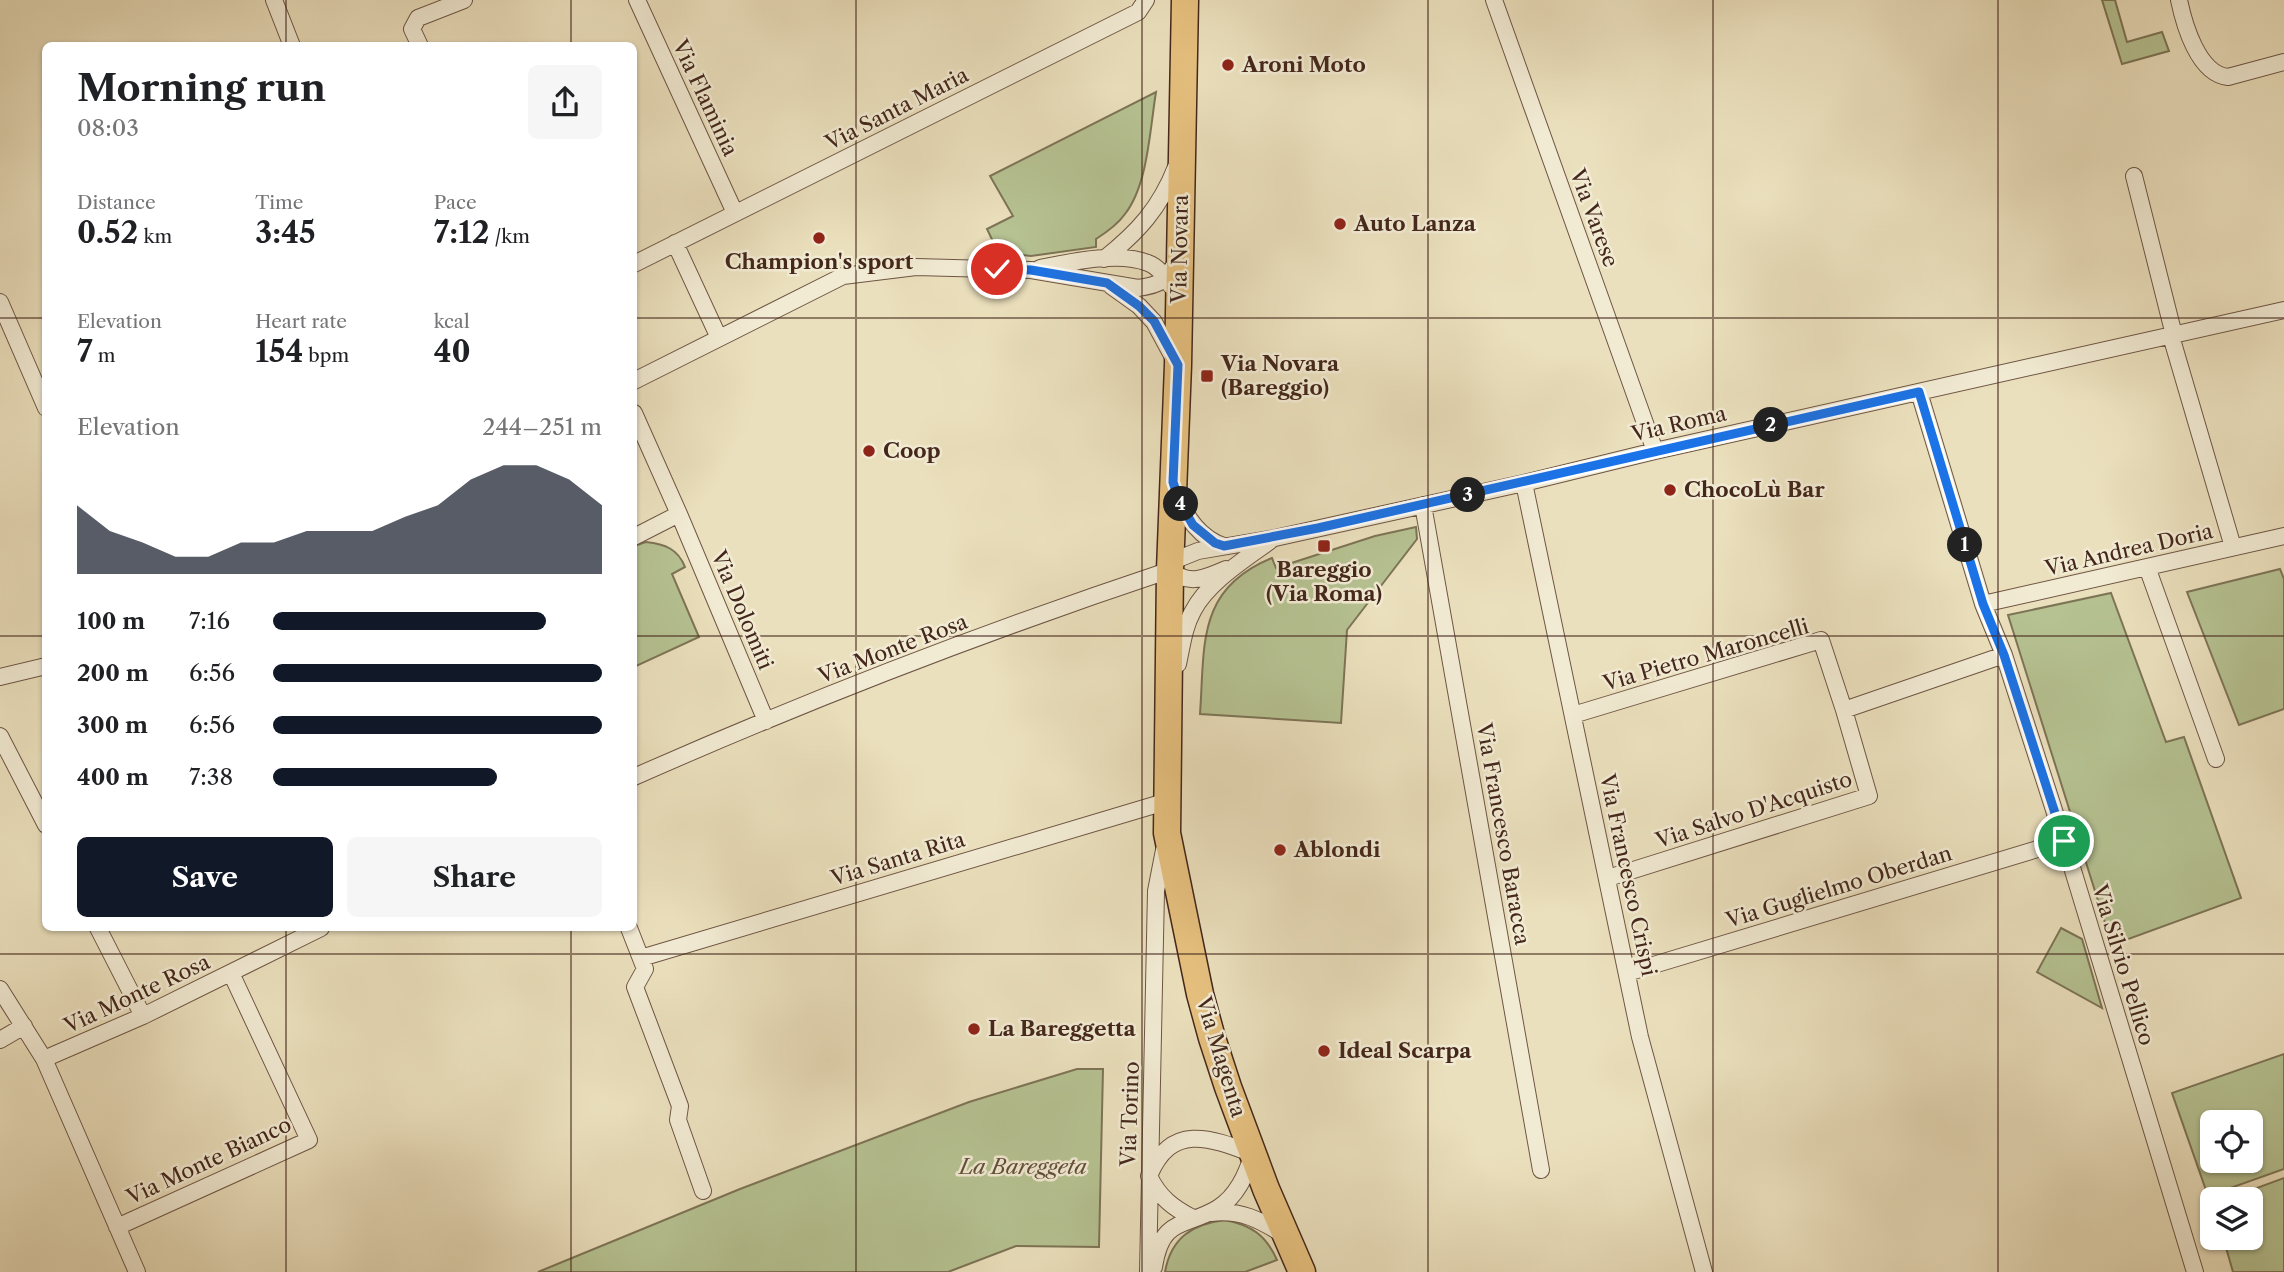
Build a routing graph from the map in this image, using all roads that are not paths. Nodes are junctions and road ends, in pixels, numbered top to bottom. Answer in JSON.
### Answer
{"nodes":[{"id":1,"x":274,"y":0,"type":"edge"},
{"id":2,"x":464,"y":0,"type":"edge"},
{"id":3,"x":637,"y":0,"type":"edge"},
{"id":4,"x":1185,"y":0,"type":"edge"},
{"id":5,"x":1494,"y":0,"type":"edge"},
{"id":6,"x":2179,"y":0,"type":"edge"},
{"id":7,"x":1142,"y":6,"type":"edge"},
{"id":8,"x":290,"y":42,"type":"edge"},
{"id":9,"x":418,"y":42,"type":"edge"},
{"id":10,"x":2284,"y":62,"type":"edge"},
{"id":11,"x":1182,"y":152,"type":"junction"},
{"id":12,"x":2134,"y":176,"type":"dead end"},
{"id":13,"x":735,"y":213,"type":"junction"},
{"id":14,"x":675,"y":243,"type":"junction"},
{"id":15,"x":1104,"y":259,"type":"junction"},
{"id":16,"x":637,"y":262,"type":"edge"},
{"id":17,"x":1031,"y":270,"type":"junction"},
{"id":18,"x":1175,"y":278,"type":"junction"},
{"id":19,"x":1107,"y":283,"type":"junction"},
{"id":20,"x":0,"y":302,"type":"edge"},
{"id":21,"x":2284,"y":310,"type":"edge"},
{"id":22,"x":2172,"y":335,"type":"junction"},
{"id":23,"x":719,"y":338,"type":"junction"},
{"id":24,"x":1178,"y":365,"type":"junction"},
{"id":25,"x":637,"y":379,"type":"edge"},
{"id":26,"x":1919,"y":392,"type":"junction"},
{"id":27,"x":42,"y":399,"type":"edge"},
{"id":28,"x":637,"y":420,"type":"edge"},
{"id":29,"x":1655,"y":451,"type":"junction"},
{"id":30,"x":1173,"y":482,"type":"junction"},
{"id":31,"x":1524,"y":483,"type":"junction"},
{"id":32,"x":1423,"y":505,"type":"junction"},
{"id":33,"x":679,"y":514,"type":"junction"},
{"id":34,"x":637,"y":535,"type":"edge"},
{"id":35,"x":2284,"y":536,"type":"edge"},
{"id":36,"x":1275,"y":538,"type":"junction"},
{"id":37,"x":1224,"y":546,"type":"junction"},
{"id":38,"x":2233,"y":547,"type":"junction"},
{"id":39,"x":1243,"y":561,"type":"junction"},
{"id":40,"x":2147,"y":567,"type":"junction"},
{"id":41,"x":1170,"y":570,"type":"junction"},
{"id":42,"x":1983,"y":604,"type":"junction"},
{"id":43,"x":2004,"y":655,"type":"junction"},
{"id":44,"x":42,"y":668,"type":"edge"},
{"id":45,"x":0,"y":677,"type":"edge"},
{"id":46,"x":1170,"y":694,"type":"junction"},
{"id":47,"x":1844,"y":710,"type":"junction"},
{"id":48,"x":1573,"y":715,"type":"junction"},
{"id":49,"x":766,"y":721,"type":"junction"},
{"id":50,"x":0,"y":736,"type":"edge"},
{"id":51,"x":2216,"y":759,"type":"dead end"},
{"id":52,"x":637,"y":776,"type":"edge"},
{"id":53,"x":1168,"y":801,"type":"junction"},
{"id":54,"x":42,"y":817,"type":"edge"},
{"id":55,"x":1167,"y":834,"type":"junction"},
{"id":56,"x":2064,"y":841,"type":"junction"},
{"id":57,"x":1608,"y":878,"type":"junction"},
{"id":58,"x":100,"y":931,"type":"edge"},
{"id":59,"x":315,"y":931,"type":"edge"},
{"id":60,"x":630,"y":931,"type":"edge"},
{"id":61,"x":641,"y":958,"type":"junction"},
{"id":62,"x":231,"y":973,"type":"junction"},
{"id":63,"x":1627,"y":974,"type":"junction"},
{"id":64,"x":0,"y":989,"type":"edge"},
{"id":65,"x":143,"y":1016,"type":"junction"},
{"id":66,"x":24,"y":1027,"type":"junction"},
{"id":67,"x":0,"y":1040,"type":"edge"},
{"id":68,"x":44,"y":1059,"type":"junction"},
{"id":69,"x":1253,"y":1154,"type":"junction"},
{"id":70,"x":1541,"y":1170,"type":"dead end"},
{"id":71,"x":1149,"y":1176,"type":"junction"},
{"id":72,"x":703,"y":1191,"type":"dead end"},
{"id":73,"x":1201,"y":1215,"type":"junction"},
{"id":74,"x":117,"y":1227,"type":"junction"},
{"id":75,"x":1286,"y":1237,"type":"junction"},
{"id":76,"x":137,"y":1272,"type":"edge"},
{"id":77,"x":1148,"y":1272,"type":"edge"},
{"id":78,"x":1153,"y":1272,"type":"edge"},
{"id":79,"x":1302,"y":1272,"type":"edge"},
{"id":80,"x":1704,"y":1272,"type":"edge"},
{"id":81,"x":2195,"y":1272,"type":"edge"}],
"edges":[{"from":1,"to":8,"type":"street"},
{"from":2,"to":9,"type":"street"},
{"from":3,"to":13,"type":"street","name":"Via Flaminia"},
{"from":4,"to":11,"type":"main road","name":"Via Novara"},
{"from":5,"to":29,"type":"street","name":"Via Varese"},
{"from":6,"to":10,"type":"street"},
{"from":7,"to":13,"type":"street","name":"Via Santa Maria"},
{"from":11,"to":15,"type":"street"},
{"from":11,"to":18,"type":"main road","name":"Via Novara"},
{"from":12,"to":22,"type":"street"},
{"from":13,"to":14,"type":"street","name":"Via Santa Maria"},
{"from":14,"to":16,"type":"street","name":"Via Santa Maria"},
{"from":14,"to":23,"type":"street"},
{"from":15,"to":17,"type":"street"},
{"from":15,"to":18,"type":"street"},
{"from":17,"to":19,"type":"street"},
{"from":17,"to":23,"type":"street"},
{"from":18,"to":19,"type":"street"},
{"from":18,"to":24,"type":"main road","name":"Via Novara"},
{"from":19,"to":24,"type":"street"},
{"from":20,"to":27,"type":"street"},
{"from":21,"to":22,"type":"street","name":"Via Roma"},
{"from":22,"to":26,"type":"street","name":"Via Roma"},
{"from":22,"to":38,"type":"street"},
{"from":23,"to":25,"type":"street"},
{"from":24,"to":30,"type":"main road","name":"Via Novara"},
{"from":26,"to":29,"type":"street","name":"Via Roma"},
{"from":26,"to":42,"type":"street","name":"Via Silvio Pellico"},
{"from":28,"to":33,"type":"street","name":"Via Dolomiti"},
{"from":29,"to":31,"type":"street","name":"Via Roma"},
{"from":30,"to":37,"type":"street"},
{"from":30,"to":41,"type":"main road","name":"Via Novara"},
{"from":31,"to":32,"type":"street","name":"Via Roma"},
{"from":31,"to":48,"type":"street","name":"Via Francesco Crispi"},
{"from":32,"to":36,"type":"street","name":"Via Roma"},
{"from":32,"to":70,"type":"street","name":"Via Francesco Baracca"},
{"from":33,"to":34,"type":"street"},
{"from":33,"to":49,"type":"street","name":"Via Dolomiti"},
{"from":35,"to":38,"type":"street","name":"Via Andrea Doria"},
{"from":36,"to":37,"type":"street","name":"Via Roma"},
{"from":36,"to":39,"type":"street"},
{"from":37,"to":41,"type":"street","name":"Via Monte Rosa"},
{"from":38,"to":40,"type":"street","name":"Via Andrea Doria"},
{"from":39,"to":41,"type":"street"},
{"from":39,"to":46,"type":"street"},
{"from":40,"to":42,"type":"street","name":"Via Andrea Doria"},
{"from":40,"to":51,"type":"street"},
{"from":41,"to":46,"type":"main road","name":"Via Novara"},
{"from":41,"to":49,"type":"street","name":"Via Monte Rosa"},
{"from":42,"to":43,"type":"street","name":"Via Silvio Pellico"},
{"from":43,"to":47,"type":"street"},
{"from":43,"to":56,"type":"street","name":"Via Silvio Pellico"},
{"from":44,"to":45,"type":"street"},
{"from":46,"to":53,"type":"main road","name":"Via Novara"},
{"from":47,"to":48,"type":"street","name":"Via Pietro Maroncelli"},
{"from":47,"to":57,"type":"street","name":"Via Salvo D'Acquisto"},
{"from":48,"to":57,"type":"street","name":"Via Francesco Crispi"},
{"from":49,"to":52,"type":"street","name":"Via Monte Rosa"},
{"from":50,"to":54,"type":"street"},
{"from":53,"to":55,"type":"main road","name":"Via Novara"},
{"from":53,"to":61,"type":"street","name":"Via Santa Rita"},
{"from":55,"to":69,"type":"main road","name":"Via Magenta"},
{"from":55,"to":71,"type":"street","name":"Via Torino"},
{"from":56,"to":63,"type":"street","name":"Via Guglielmo Oberdan"},
{"from":56,"to":81,"type":"street","name":"Via Silvio Pellico"},
{"from":57,"to":63,"type":"street","name":"Via Francesco Crispi"},
{"from":58,"to":65,"type":"street"},
{"from":59,"to":62,"type":"street","name":"Via Monte Rosa"},
{"from":60,"to":61,"type":"street"},
{"from":61,"to":72,"type":"street"},
{"from":62,"to":65,"type":"street","name":"Via Monte Rosa"},
{"from":62,"to":74,"type":"street","name":"Via Monte Bianco"},
{"from":63,"to":80,"type":"street","name":"Via Francesco Crispi"},
{"from":64,"to":66,"type":"street"},
{"from":65,"to":68,"type":"street","name":"Via Monte Rosa"},
{"from":66,"to":67,"type":"street"},
{"from":66,"to":68,"type":"street"},
{"from":68,"to":74,"type":"street"},
{"from":69,"to":71,"type":"street"},
{"from":69,"to":73,"type":"street"},
{"from":69,"to":75,"type":"main road","name":"Via Magenta"},
{"from":71,"to":73,"type":"street"},
{"from":71,"to":77,"type":"street","name":"Via Torino"},
{"from":73,"to":75,"type":"street"},
{"from":73,"to":78,"type":"street"},
{"from":74,"to":76,"type":"street"},
{"from":75,"to":79,"type":"main road","name":"Via Magenta"}]}
